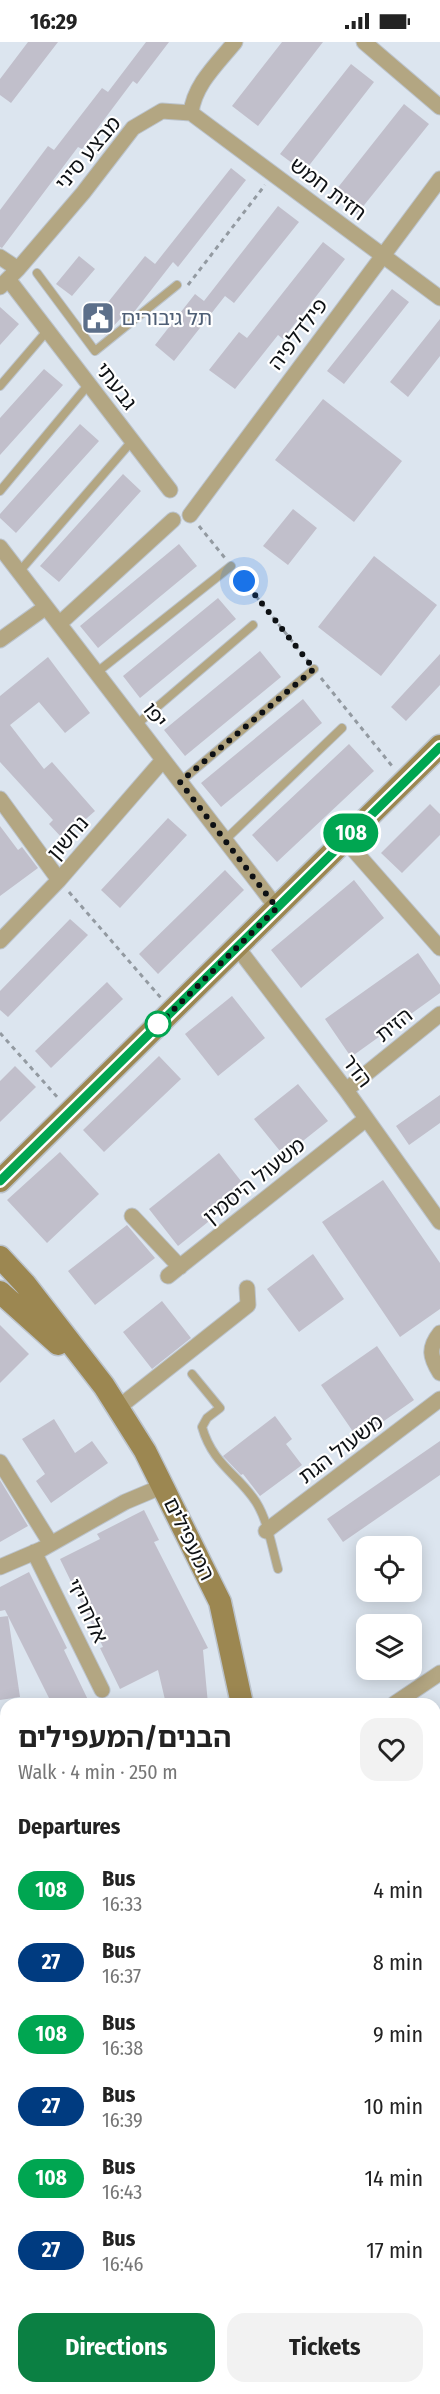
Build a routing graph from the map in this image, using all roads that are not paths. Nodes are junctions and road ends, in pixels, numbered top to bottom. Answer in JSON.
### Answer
{"nodes":[{"id":1,"x":235,"y":42,"type":"edge"},
{"id":2,"x":364,"y":42,"type":"edge"},
{"id":3,"x":440,"y":106,"type":"edge"},
{"id":4,"x":191,"y":113,"type":"junction"},
{"id":5,"x":440,"y":179,"type":"edge"},
{"id":6,"x":383,"y":256,"type":"junction"},
{"id":7,"x":0,"y":257,"type":"edge"},
{"id":8,"x":38,"y":273,"type":"dead end"},
{"id":9,"x":9,"y":278,"type":"edge"},
{"id":10,"x":177,"y":285,"type":"road end"},
{"id":11,"x":440,"y":298,"type":"edge"},
{"id":12,"x":47,"y":331,"type":"junction"},
{"id":13,"x":89,"y":384,"type":"junction"},
{"id":14,"x":0,"y":386,"type":"edge"},
{"id":15,"x":132,"y":441,"type":"junction"},
{"id":16,"x":170,"y":489,"type":"dead end"},
{"id":17,"x":0,"y":491,"type":"edge"},
{"id":18,"x":190,"y":515,"type":"road end"},
{"id":19,"x":173,"y":520,"type":"dead end"},
{"id":20,"x":0,"y":548,"type":"edge"},
{"id":21,"x":231,"y":566,"type":"road end"},
{"id":22,"x":19,"y":572,"type":"junction"},
{"id":23,"x":46,"y":607,"type":"junction"},
{"id":24,"x":59,"y":624,"type":"junction"},
{"id":25,"x":253,"y":625,"type":"dead end"},
{"id":26,"x":0,"y":640,"type":"edge"},
{"id":27,"x":314,"y":669,"type":"road end"},
{"id":28,"x":96,"y":673,"type":"junction"},
{"id":29,"x":136,"y":725,"type":"junction"},
{"id":30,"x":342,"y":728,"type":"dead end"},
{"id":31,"x":440,"y":747,"type":"edge"},
{"id":32,"x":163,"y":760,"type":"junction"},
{"id":33,"x":180,"y":782,"type":"junction"},
{"id":34,"x":0,"y":799,"type":"edge"},
{"id":35,"x":344,"y":839,"type":"junction"},
{"id":36,"x":225,"y":840,"type":"junction"},
{"id":37,"x":59,"y":880,"type":"junction"},
{"id":38,"x":277,"y":908,"type":"junction"},
{"id":39,"x":0,"y":941,"type":"edge"},
{"id":40,"x":237,"y":947,"type":"junction"},
{"id":41,"x":440,"y":948,"type":"edge"},
{"id":42,"x":440,"y":1014,"type":"edge"},
{"id":43,"x":346,"y":1090,"type":"junction"},
{"id":44,"x":366,"y":1119,"type":"junction"},
{"id":45,"x":0,"y":1181,"type":"edge"},
{"id":46,"x":132,"y":1216,"type":"dead end"},
{"id":47,"x":440,"y":1222,"type":"edge"},
{"id":48,"x":0,"y":1257,"type":"edge"},
{"id":49,"x":247,"y":1288,"type":"dead end"},
{"id":50,"x":0,"y":1292,"type":"edge"},
{"id":51,"x":440,"y":1333,"type":"edge"},
{"id":52,"x":440,"y":1373,"type":"edge"},
{"id":53,"x":192,"y":1374,"type":"dead end"},
{"id":54,"x":104,"y":1386,"type":"junction"},
{"id":55,"x":440,"y":1399,"type":"edge"},
{"id":56,"x":120,"y":1407,"type":"junction"},
{"id":57,"x":0,"y":1462,"type":"edge"},
{"id":58,"x":163,"y":1485,"type":"junction"},
{"id":59,"x":267,"y":1531,"type":"junction"},
{"id":60,"x":51,"y":1544,"type":"junction"},
{"id":61,"x":34,"y":1552,"type":"junction"},
{"id":62,"x":0,"y":1567,"type":"edge"},
{"id":63,"x":278,"y":1569,"type":"dead end"},
{"id":64,"x":440,"y":1673,"type":"edge"},
{"id":65,"x":102,"y":1690,"type":"dead end"},
{"id":66,"x":241,"y":1698,"type":"edge"},
{"id":67,"x":403,"y":1698,"type":"edge"}],
"edges":[{"from":1,"to":4,"type":"street"},
{"from":2,"to":3,"type":"street"},
{"from":4,"to":6,"type":"street","name":"חזית חמש"},
{"from":4,"to":9,"type":"street","name":"מבצע סיני"},
{"from":5,"to":6,"type":"street","name":"פילדלפיה"},
{"from":6,"to":11,"type":"street","name":"חזית חמש"},
{"from":6,"to":18,"type":"street","name":"פילדלפיה"},
{"from":7,"to":9,"type":"street","name":"גבעתי"},
{"from":8,"to":10,"type":"lane"},
{"from":9,"to":12,"type":"street","name":"גבעתי"},
{"from":12,"to":13,"type":"street","name":"גבעתי"},
{"from":12,"to":14,"type":"lane"},
{"from":13,"to":15,"type":"street","name":"גבעתי"},
{"from":13,"to":17,"type":"lane"},
{"from":15,"to":16,"type":"street","name":"גבעתי"},
{"from":15,"to":22,"type":"lane"},
{"from":19,"to":24,"type":"street"},
{"from":20,"to":22,"type":"street","name":"יפו"},
{"from":21,"to":28,"type":"lane"},
{"from":22,"to":23,"type":"street","name":"יפו"},
{"from":23,"to":24,"type":"street","name":"יפו"},
{"from":23,"to":26,"type":"street"},
{"from":24,"to":28,"type":"street","name":"יפו"},
{"from":25,"to":29,"type":"lane"},
{"from":27,"to":33,"type":"lane"},
{"from":28,"to":29,"type":"street","name":"יפו"},
{"from":29,"to":32,"type":"street","name":"יפו"},
{"from":30,"to":36,"type":"lane"},
{"from":31,"to":35,"type":"street"},
{"from":32,"to":33,"type":"street","name":"יפו"},
{"from":32,"to":37,"type":"street","name":"נחשון"},
{"from":33,"to":36,"type":"street","name":"יפו"},
{"from":34,"to":37,"type":"street"},
{"from":35,"to":38,"type":"street"},
{"from":35,"to":41,"type":"street"},
{"from":36,"to":38,"type":"street","name":"יפו"},
{"from":37,"to":39,"type":"street","name":"נחשון"},
{"from":38,"to":40,"type":"street"},
{"from":40,"to":43,"type":"street","name":"הדר"},
{"from":40,"to":45,"type":"street"},
{"from":42,"to":43,"type":"street","name":"הזית"},
{"from":43,"to":44,"type":"street","name":"הדר"},
{"from":44,"to":46,"type":"street","name":"משעול היסמין"},
{"from":44,"to":47,"type":"street","name":"הדר"},
{"from":48,"to":54,"type":"street","name":"המעפילים"},
{"from":49,"to":56,"type":"street"},
{"from":50,"to":54,"type":"street","name":"המעפילים"},
{"from":51,"to":52,"type":"street"},
{"from":53,"to":59,"type":"lane"},
{"from":54,"to":56,"type":"street","name":"המעפילים"},
{"from":55,"to":59,"type":"street","name":"משעול הגת"},
{"from":56,"to":58,"type":"street","name":"המעפילים"},
{"from":57,"to":60,"type":"street"},
{"from":58,"to":60,"type":"street"},
{"from":58,"to":66,"type":"street","name":"המעפילים"},
{"from":59,"to":63,"type":"lane"},
{"from":60,"to":61,"type":"street"},
{"from":61,"to":62,"type":"street"},
{"from":61,"to":65,"type":"street","name":"אלחריזי"},
{"from":64,"to":67,"type":"street"}]}
